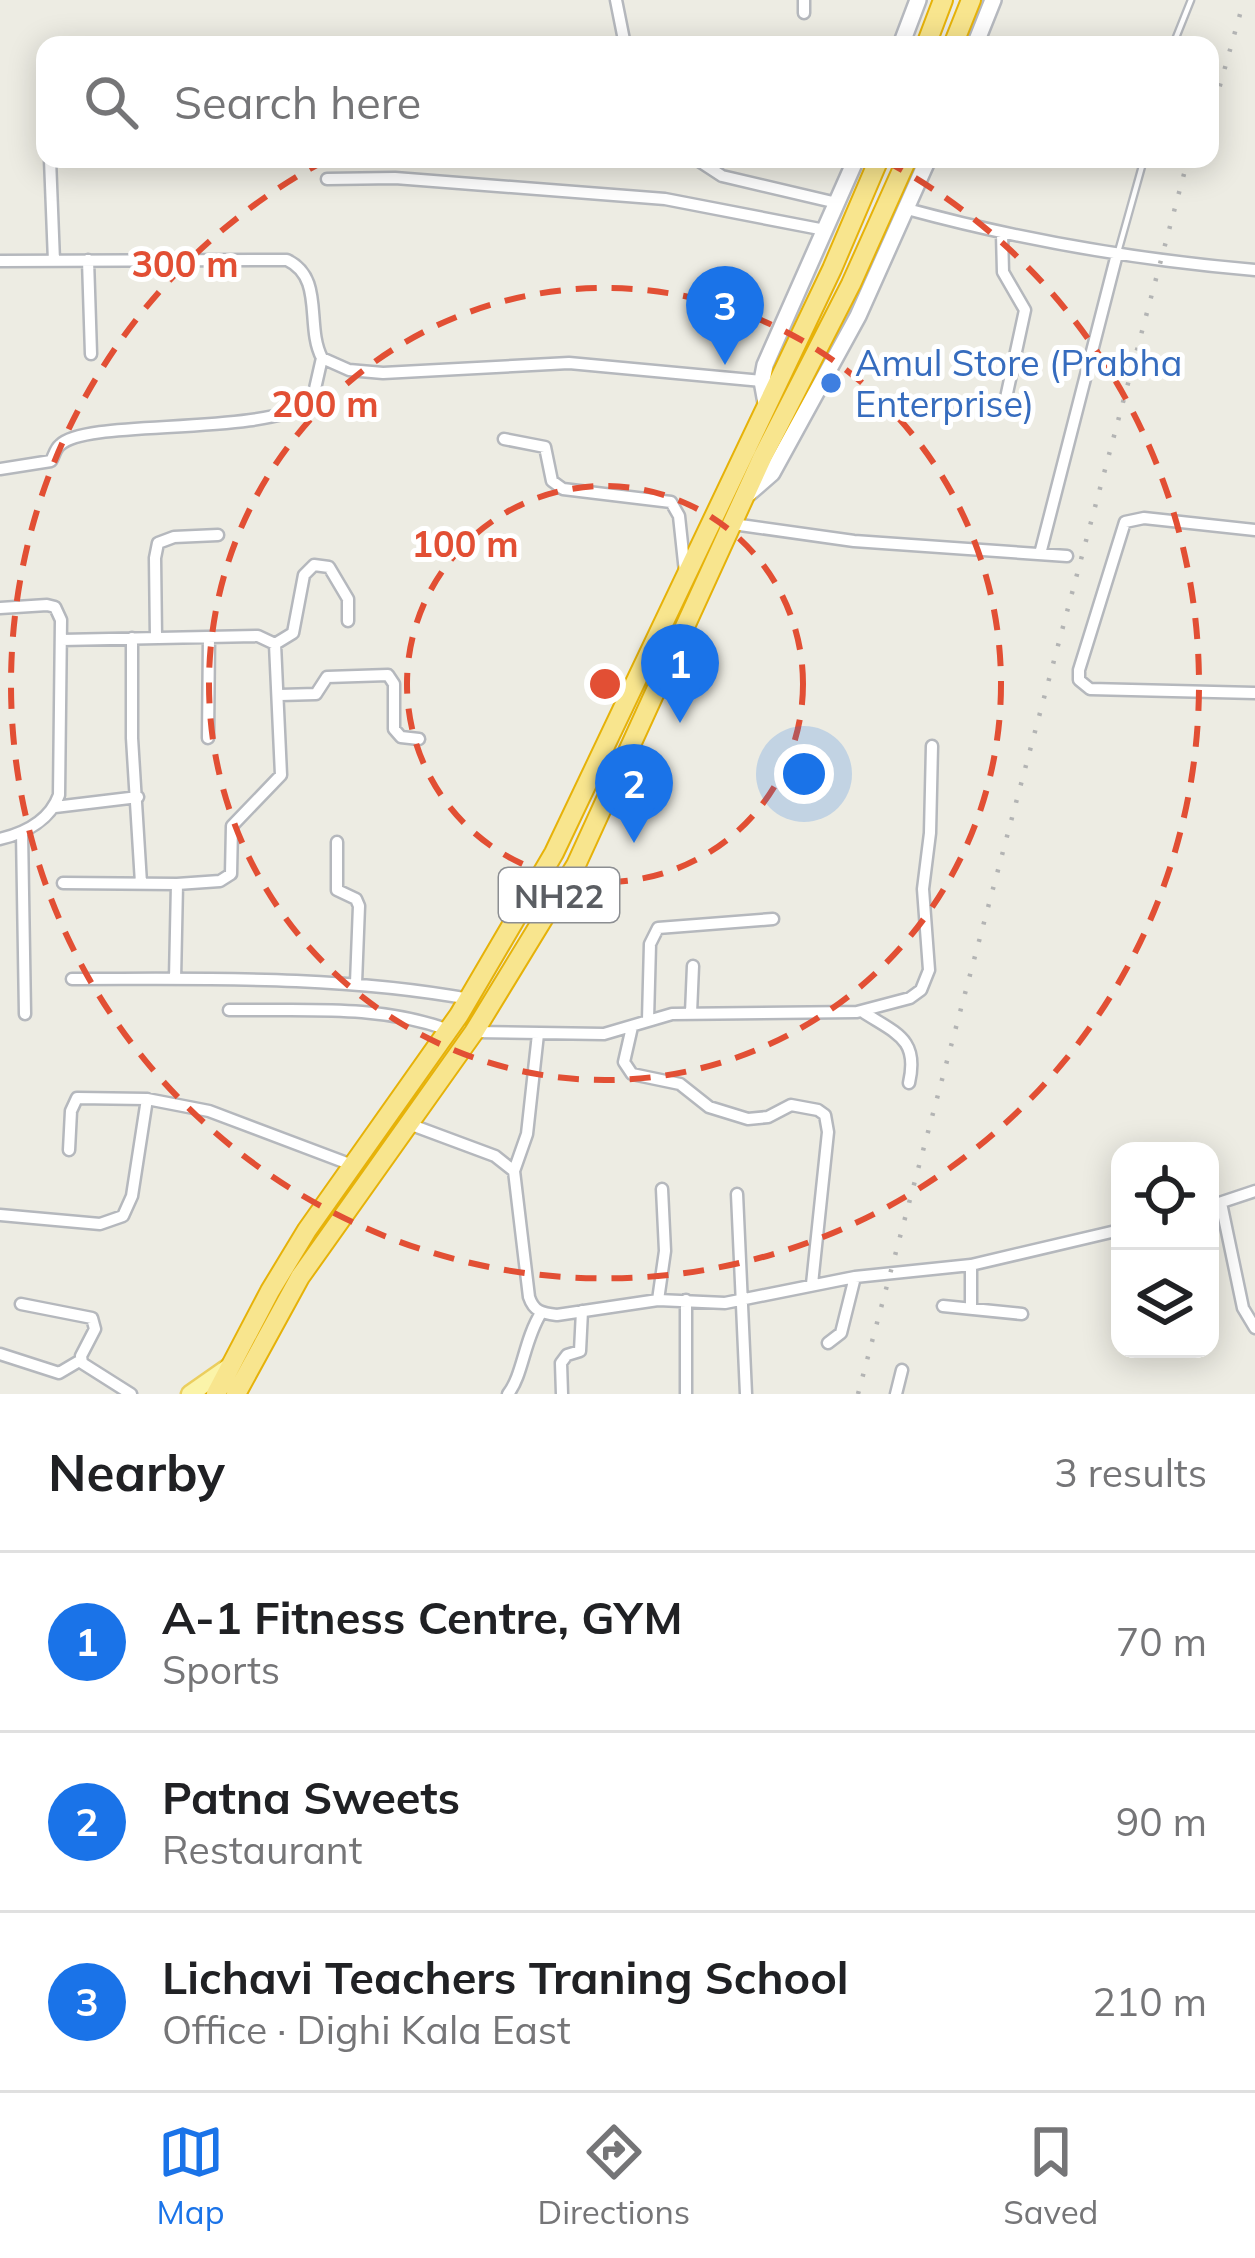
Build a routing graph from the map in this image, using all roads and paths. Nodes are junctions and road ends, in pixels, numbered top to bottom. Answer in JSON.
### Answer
{"nodes":[{"id":1,"x":616,"y":0,"type":"edge"},
{"id":2,"x":918,"y":0,"type":"edge"},
{"id":3,"x":943,"y":0,"type":"edge"},
{"id":4,"x":970,"y":0,"type":"edge"},
{"id":5,"x":993,"y":0,"type":"edge"},
{"id":6,"x":1191,"y":0,"type":"edge"},
{"id":7,"x":623,"y":36,"type":"edge"},
{"id":8,"x":904,"y":36,"type":"edge"},
{"id":9,"x":929,"y":36,"type":"edge"},
{"id":10,"x":956,"y":36,"type":"edge"},
{"id":11,"x":979,"y":36,"type":"edge"},
{"id":12,"x":1177,"y":36,"type":"edge"},
{"id":13,"x":50,"y":168,"type":"edge"},
{"id":14,"x":710,"y":168,"type":"edge"},
{"id":15,"x":852,"y":168,"type":"edge"},
{"id":16,"x":875,"y":168,"type":"edge"},
{"id":17,"x":903,"y":168,"type":"edge"},
{"id":18,"x":924,"y":168,"type":"edge"},
{"id":19,"x":1141,"y":168,"type":"edge"},
{"id":20,"x":327,"y":179,"type":"dead end"},
{"id":21,"x":837,"y":203,"type":"junction"},
{"id":22,"x":907,"y":209,"type":"junction"},
{"id":23,"x":825,"y":230,"type":"junction"},
{"id":24,"x":1003,"y":234,"type":"junction"},
{"id":25,"x":1117,"y":254,"type":"junction"},
{"id":26,"x":88,"y":260,"type":"junction"},
{"id":27,"x":0,"y":261,"type":"edge"},
{"id":28,"x":54,"y":261,"type":"junction"},
{"id":29,"x":1255,"y":270,"type":"edge"},
{"id":30,"x":91,"y":354,"type":"dead end"},
{"id":31,"x":322,"y":358,"type":"junction"},
{"id":32,"x":762,"y":381,"type":"junction"},
{"id":33,"x":766,"y":403,"type":"junction"},
{"id":34,"x":1004,"y":407,"type":"dead end"},
{"id":35,"x":504,"y":440,"type":"dead end"},
{"id":36,"x":0,"y":469,"type":"edge"},
{"id":37,"x":746,"y":496,"type":"junction"},
{"id":38,"x":733,"y":524,"type":"junction"},
{"id":39,"x":1255,"y":530,"type":"edge"},
{"id":40,"x":218,"y":535,"type":"dead end"},
{"id":41,"x":1040,"y":554,"type":"junction"},
{"id":42,"x":1067,"y":556,"type":"dead end"},
{"id":43,"x":686,"y":575,"type":"junction"},
{"id":44,"x":0,"y":608,"type":"edge"},
{"id":45,"x":347,"y":621,"type":"dead end"},
{"id":46,"x":209,"y":637,"type":"junction"},
{"id":47,"x":132,"y":638,"type":"junction"},
{"id":48,"x":156,"y":638,"type":"junction"},
{"id":49,"x":61,"y":640,"type":"junction"},
{"id":50,"x":275,"y":644,"type":"junction"},
{"id":51,"x":1255,"y":693,"type":"edge"},
{"id":52,"x":280,"y":695,"type":"junction"},
{"id":53,"x":208,"y":738,"type":"dead end"},
{"id":54,"x":418,"y":739,"type":"dead end"},
{"id":55,"x":932,"y":746,"type":"dead end"},
{"id":56,"x":139,"y":797,"type":"junction"},
{"id":57,"x":55,"y":807,"type":"junction"},
{"id":58,"x":22,"y":832,"type":"junction"},
{"id":59,"x":0,"y":838,"type":"edge"},
{"id":60,"x":337,"y":842,"type":"dead end"},
{"id":61,"x":63,"y":883,"type":"dead end"},
{"id":62,"x":141,"y":883,"type":"junction"},
{"id":63,"x":177,"y":884,"type":"junction"},
{"id":64,"x":773,"y":919,"type":"dead end"},
{"id":65,"x":693,"y":966,"type":"dead end"},
{"id":66,"x":72,"y":979,"type":"dead end"},
{"id":67,"x":175,"y":979,"type":"junction"},
{"id":68,"x":356,"y":983,"type":"junction"},
{"id":69,"x":470,"y":999,"type":"junction"},
{"id":70,"x":229,"y":1010,"type":"dead end"},
{"id":71,"x":863,"y":1012,"type":"junction"},
{"id":72,"x":691,"y":1013,"type":"junction"},
{"id":73,"x":25,"y":1014,"type":"dead end"},
{"id":74,"x":648,"y":1021,"type":"junction"},
{"id":75,"x":632,"y":1027,"type":"junction"},
{"id":76,"x":449,"y":1030,"type":"junction"},
{"id":77,"x":474,"y":1032,"type":"junction"},
{"id":78,"x":538,"y":1034,"type":"junction"},
{"id":79,"x":909,"y":1083,"type":"dead end"},
{"id":80,"x":147,"y":1099,"type":"junction"},
{"id":81,"x":409,"y":1124,"type":"junction"},
{"id":82,"x":69,"y":1150,"type":"dead end"},
{"id":83,"x":352,"y":1165,"type":"junction"},
{"id":84,"x":514,"y":1172,"type":"junction"},
{"id":85,"x":662,"y":1189,"type":"dead end"},
{"id":86,"x":1255,"y":1191,"type":"edge"},
{"id":87,"x":737,"y":1194,"type":"dead end"},
{"id":88,"x":1219,"y":1203,"type":"edge"},
{"id":89,"x":0,"y":1215,"type":"edge"},
{"id":90,"x":1219,"y":1219,"type":"edge"},
{"id":91,"x":1111,"y":1232,"type":"edge"},
{"id":92,"x":971,"y":1265,"type":"junction"},
{"id":93,"x":855,"y":1277,"type":"junction"},
{"id":94,"x":812,"y":1284,"type":"junction"},
{"id":95,"x":741,"y":1299,"type":"junction"},
{"id":96,"x":658,"y":1300,"type":"junction"},
{"id":97,"x":686,"y":1300,"type":"junction"},
{"id":98,"x":21,"y":1304,"type":"dead end"},
{"id":99,"x":943,"y":1306,"type":"dead end"},
{"id":100,"x":971,"y":1309,"type":"junction"},
{"id":101,"x":582,"y":1311,"type":"junction"},
{"id":102,"x":541,"y":1313,"type":"junction"},
{"id":103,"x":1022,"y":1314,"type":"dead end"},
{"id":104,"x":1255,"y":1328,"type":"edge"},
{"id":105,"x":828,"y":1342,"type":"dead end"},
{"id":106,"x":0,"y":1354,"type":"edge"},
{"id":107,"x":81,"y":1360,"type":"junction"},
{"id":108,"x":230,"y":1366,"type":"junction"},
{"id":109,"x":902,"y":1370,"type":"dead end"},
{"id":110,"x":131,"y":1394,"type":"edge"},
{"id":111,"x":190,"y":1394,"type":"edge"},
{"id":112,"x":216,"y":1394,"type":"edge"},
{"id":113,"x":236,"y":1394,"type":"edge"},
{"id":114,"x":508,"y":1394,"type":"edge"},
{"id":115,"x":562,"y":1394,"type":"edge"},
{"id":116,"x":686,"y":1394,"type":"edge"},
{"id":117,"x":746,"y":1394,"type":"edge"},
{"id":118,"x":896,"y":1394,"type":"edge"}],
"edges":[{"from":1,"to":7,"type":"street"},
{"from":2,"to":8,"type":"street"},
{"from":3,"to":9,"type":"highway"},
{"from":4,"to":10,"type":"highway"},
{"from":5,"to":11,"type":"street"},
{"from":6,"to":12,"type":"lane"},
{"from":13,"to":28,"type":"street"},
{"from":14,"to":21,"type":"street"},
{"from":15,"to":21,"type":"street"},
{"from":16,"to":33,"type":"highway","number":"NH22"},
{"from":17,"to":37,"type":"highway","number":"NH22"},
{"from":18,"to":22,"type":"street"},
{"from":19,"to":25,"type":"lane"},
{"from":20,"to":23,"type":"street"},
{"from":21,"to":23,"type":"street"},
{"from":22,"to":24,"type":"street"},
{"from":22,"to":37,"type":"street"},
{"from":23,"to":32,"type":"street"},
{"from":24,"to":25,"type":"street"},
{"from":24,"to":34,"type":"street"},
{"from":25,"to":29,"type":"street"},
{"from":25,"to":41,"type":"street"},
{"from":26,"to":28,"type":"street"},
{"from":26,"to":30,"type":"street"},
{"from":26,"to":31,"type":"street"},
{"from":27,"to":28,"type":"street"},
{"from":31,"to":32,"type":"street"},
{"from":31,"to":36,"type":"street"},
{"from":32,"to":33,"type":"street"},
{"from":33,"to":43,"type":"highway","number":"NH22"},
{"from":35,"to":43,"type":"street"},
{"from":37,"to":38,"type":"highway","number":"NH22"},
{"from":38,"to":41,"type":"street"},
{"from":38,"to":77,"type":"highway","number":"NH22"},
{"from":39,"to":51,"type":"street"},
{"from":40,"to":48,"type":"street"},
{"from":41,"to":42,"type":"street"},
{"from":43,"to":69,"type":"highway","number":"NH22"},
{"from":44,"to":49,"type":"street"},
{"from":45,"to":50,"type":"street"},
{"from":46,"to":48,"type":"street"},
{"from":46,"to":50,"type":"street"},
{"from":46,"to":53,"type":"street"},
{"from":47,"to":48,"type":"street"},
{"from":47,"to":49,"type":"street"},
{"from":47,"to":56,"type":"street"},
{"from":49,"to":57,"type":"street"},
{"from":50,"to":52,"type":"street"},
{"from":52,"to":54,"type":"street"},
{"from":52,"to":63,"type":"street"},
{"from":55,"to":71,"type":"street"},
{"from":56,"to":57,"type":"street"},
{"from":56,"to":62,"type":"street"},
{"from":57,"to":58,"type":"street"},
{"from":58,"to":59,"type":"street"},
{"from":58,"to":73,"type":"street"},
{"from":60,"to":68,"type":"street"},
{"from":61,"to":62,"type":"street"},
{"from":62,"to":63,"type":"street"},
{"from":63,"to":67,"type":"street"},
{"from":64,"to":74,"type":"street"},
{"from":65,"to":72,"type":"street"},
{"from":66,"to":67,"type":"street"},
{"from":67,"to":68,"type":"street"},
{"from":68,"to":69,"type":"street"},
{"from":69,"to":76,"type":"highway","number":"NH22"},
{"from":70,"to":76,"type":"street"},
{"from":71,"to":72,"type":"street"},
{"from":71,"to":79,"type":"street"},
{"from":72,"to":74,"type":"street"},
{"from":74,"to":75,"type":"street"},
{"from":75,"to":78,"type":"street"},
{"from":75,"to":94,"type":"street"},
{"from":76,"to":83,"type":"highway","number":"NH22"},
{"from":77,"to":78,"type":"street"},
{"from":77,"to":81,"type":"highway","number":"NH22"},
{"from":78,"to":84,"type":"street"},
{"from":80,"to":82,"type":"street"},
{"from":80,"to":83,"type":"street"},
{"from":80,"to":89,"type":"street"},
{"from":81,"to":84,"type":"street"},
{"from":81,"to":113,"type":"highway","number":"NH22"},
{"from":83,"to":108,"type":"highway","number":"NH22"},
{"from":84,"to":102,"type":"street"},
{"from":85,"to":96,"type":"street"},
{"from":86,"to":88,"type":"street"},
{"from":87,"to":95,"type":"street"},
{"from":90,"to":104,"type":"street"},
{"from":91,"to":92,"type":"street"},
{"from":92,"to":93,"type":"street"},
{"from":92,"to":100,"type":"street"},
{"from":93,"to":94,"type":"street"},
{"from":93,"to":105,"type":"street"},
{"from":94,"to":95,"type":"street"},
{"from":95,"to":97,"type":"street"},
{"from":95,"to":117,"type":"street"},
{"from":96,"to":97,"type":"street"},
{"from":96,"to":101,"type":"street"},
{"from":97,"to":116,"type":"street"},
{"from":98,"to":107,"type":"street"},
{"from":99,"to":100,"type":"street"},
{"from":100,"to":103,"type":"street"},
{"from":101,"to":102,"type":"street"},
{"from":101,"to":115,"type":"street"},
{"from":102,"to":114,"type":"street"},
{"from":106,"to":107,"type":"street"},
{"from":107,"to":110,"type":"street"},
{"from":108,"to":111,"type":"main road"},
{"from":108,"to":112,"type":"highway","number":"NH22"},
{"from":109,"to":118,"type":"street"}]}
